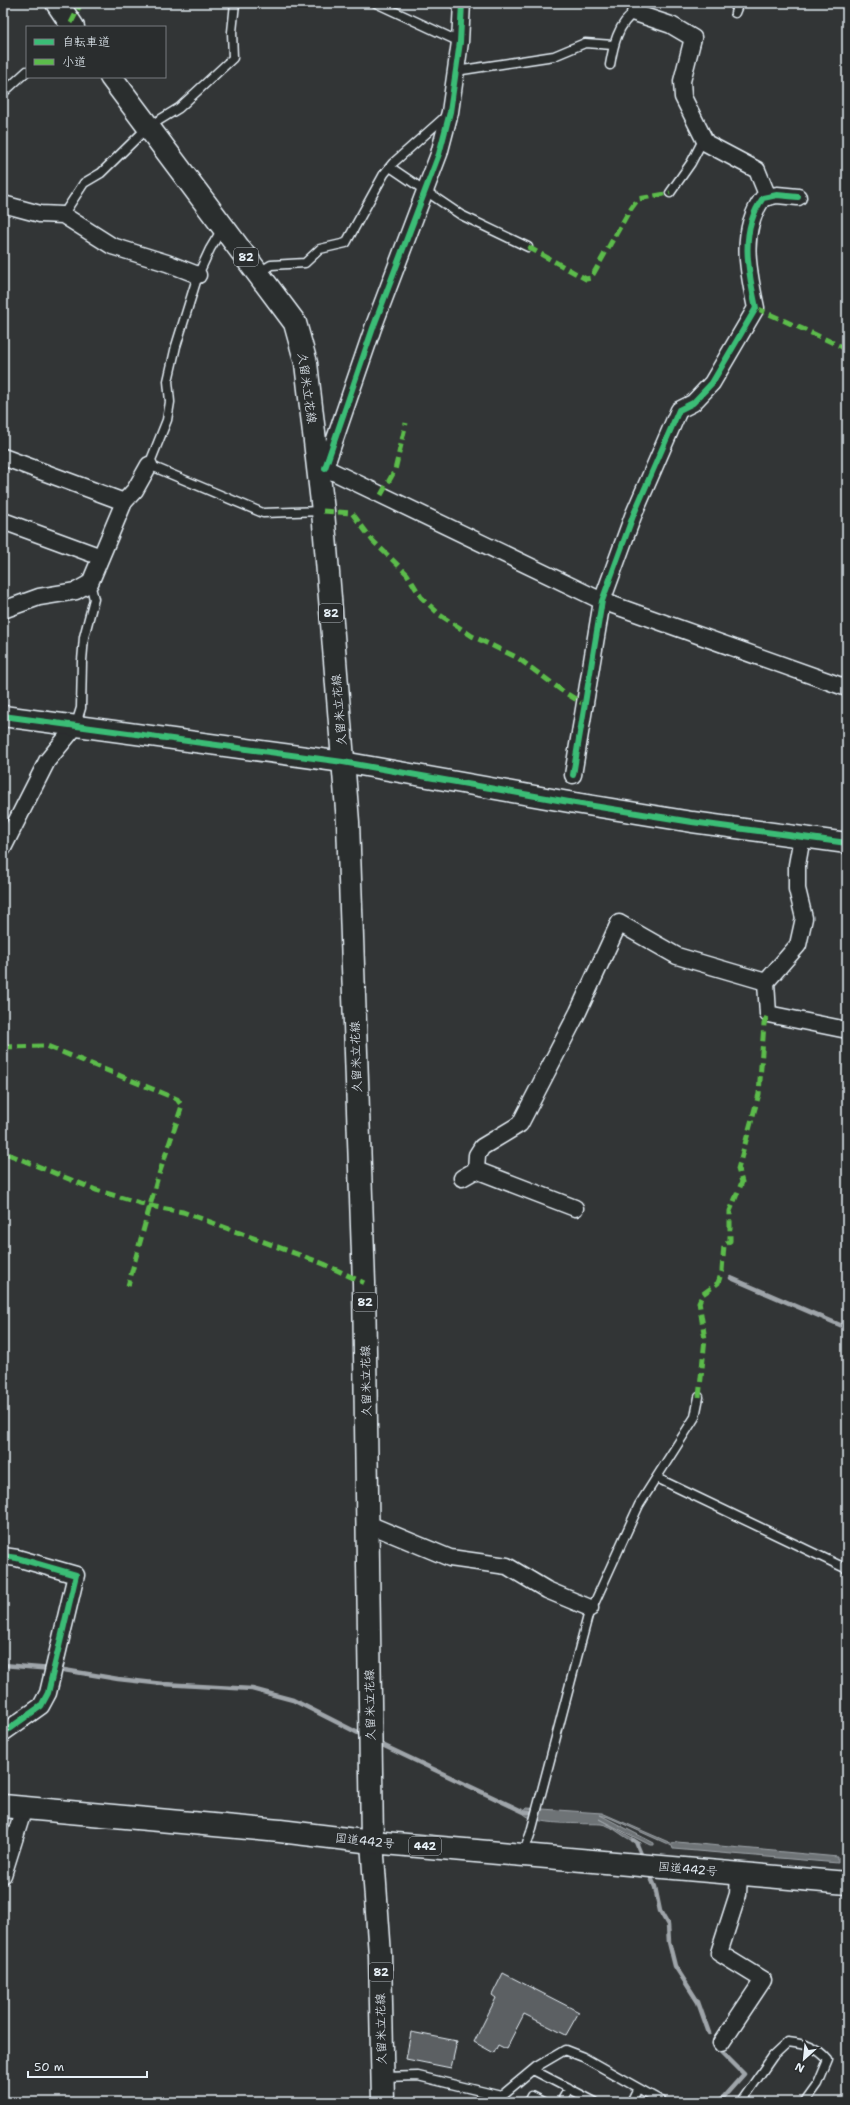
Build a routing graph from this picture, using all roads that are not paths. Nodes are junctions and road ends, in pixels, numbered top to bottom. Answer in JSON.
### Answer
{"nodes":[{"id":1,"x":57,"y":3,"type":"edge"},
{"id":2,"x":235,"y":3,"type":"edge"},
{"id":3,"x":376,"y":3,"type":"edge"},
{"id":4,"x":462,"y":3,"type":"edge"},
{"id":5,"x":739,"y":3,"type":"edge"},
{"id":6,"x":637,"y":8,"type":"edge"},
{"id":7,"x":735,"y":13,"type":"dead end"},
{"id":8,"x":70,"y":26,"type":"edge"},
{"id":9,"x":460,"y":42,"type":"junction"},
{"id":10,"x":613,"y":45,"type":"junction"},
{"id":11,"x":610,"y":65,"type":"dead end"},
{"id":12,"x":456,"y":71,"type":"junction"},
{"id":13,"x":26,"y":72,"type":"edge"},
{"id":14,"x":112,"y":78,"type":"edge"},
{"id":15,"x":3,"y":93,"type":"edge"},
{"id":16,"x":450,"y":112,"type":"junction"},
{"id":17,"x":148,"y":127,"type":"junction"},
{"id":18,"x":704,"y":138,"type":"junction"},
{"id":19,"x":390,"y":167,"type":"junction"},
{"id":20,"x":426,"y":190,"type":"junction"},
{"id":21,"x":670,"y":193,"type":"dead end"},
{"id":22,"x":768,"y":197,"type":"junction"},
{"id":23,"x":798,"y":197,"type":"dead end"},
{"id":24,"x":3,"y":204,"type":"edge"},
{"id":25,"x":63,"y":215,"type":"junction"},
{"id":26,"x":224,"y":227,"type":"junction"},
{"id":27,"x":528,"y":247,"type":"dead end"},
{"id":28,"x":258,"y":273,"type":"junction"},
{"id":29,"x":198,"y":275,"type":"junction"},
{"id":30,"x":3,"y":457,"type":"edge"},
{"id":31,"x":149,"y":465,"type":"junction"},
{"id":32,"x":321,"y":466,"type":"junction"},
{"id":33,"x":124,"y":502,"type":"junction"},
{"id":34,"x":323,"y":511,"type":"junction"},
{"id":35,"x":3,"y":521,"type":"edge"},
{"id":36,"x":101,"y":557,"type":"junction"},
{"id":37,"x":90,"y":583,"type":"junction"},
{"id":38,"x":602,"y":601,"type":"junction"},
{"id":39,"x":3,"y":610,"type":"edge"},
{"id":40,"x":847,"y":688,"type":"edge"},
{"id":41,"x":3,"y":716,"type":"edge"},
{"id":42,"x":75,"y":727,"type":"junction"},
{"id":43,"x":343,"y":762,"type":"junction"},
{"id":44,"x":573,"y":775,"type":"dead end"},
{"id":45,"x":802,"y":837,"type":"junction"},
{"id":46,"x":847,"y":843,"type":"edge"},
{"id":47,"x":3,"y":848,"type":"edge"},
{"id":48,"x":766,"y":982,"type":"junction"},
{"id":49,"x":847,"y":1030,"type":"edge"},
{"id":50,"x":476,"y":1170,"type":"junction"},
{"id":51,"x":462,"y":1178,"type":"dead end"},
{"id":52,"x":575,"y":1208,"type":"dead end"},
{"id":53,"x":699,"y":1397,"type":"dead end"},
{"id":54,"x":657,"y":1478,"type":"junction"},
{"id":55,"x":368,"y":1524,"type":"junction"},
{"id":56,"x":3,"y":1556,"type":"edge"},
{"id":57,"x":847,"y":1569,"type":"edge"},
{"id":58,"x":590,"y":1608,"type":"junction"},
{"id":59,"x":3,"y":1733,"type":"edge"},
{"id":60,"x":14,"y":1807,"type":"edge"},
{"id":61,"x":372,"y":1842,"type":"junction"},
{"id":62,"x":523,"y":1855,"type":"junction"},
{"id":63,"x":739,"y":1874,"type":"junction"},
{"id":64,"x":3,"y":1875,"type":"edge"},
{"id":65,"x":847,"y":1883,"type":"edge"},
{"id":66,"x":721,"y":2043,"type":"dead end"},
{"id":67,"x":533,"y":2070,"type":"junction"},
{"id":68,"x":382,"y":2077,"type":"junction"},
{"id":69,"x":569,"y":2088,"type":"junction"},
{"id":70,"x":638,"y":2088,"type":"junction"},
{"id":71,"x":501,"y":2096,"type":"junction"},
{"id":72,"x":383,"y":2102,"type":"edge"},
{"id":73,"x":494,"y":2102,"type":"edge"},
{"id":74,"x":528,"y":2102,"type":"edge"},
{"id":75,"x":543,"y":2102,"type":"edge"},
{"id":76,"x":561,"y":2102,"type":"edge"},
{"id":77,"x":594,"y":2102,"type":"edge"},
{"id":78,"x":631,"y":2102,"type":"edge"},
{"id":79,"x":663,"y":2102,"type":"edge"},
{"id":80,"x":741,"y":2102,"type":"edge"},
{"id":81,"x":805,"y":2102,"type":"edge"}],
"edges":[{"from":1,"to":8,"type":"main road"},
{"from":2,"to":17,"type":"lane"},
{"from":3,"to":9,"type":"lane"},
{"from":4,"to":9,"type":"street"},
{"from":5,"to":7,"type":"lane"},
{"from":6,"to":10,"type":"lane"},
{"from":6,"to":18,"type":"street"},
{"from":9,"to":12,"type":"street"},
{"from":10,"to":11,"type":"lane"},
{"from":10,"to":12,"type":"lane"},
{"from":12,"to":16,"type":"street"},
{"from":13,"to":15,"type":"lane"},
{"from":14,"to":17,"type":"main road","name":"久留米立花線","number":"82"},
{"from":16,"to":19,"type":"lane"},
{"from":16,"to":20,"type":"street"},
{"from":17,"to":25,"type":"lane"},
{"from":17,"to":26,"type":"main road","name":"久留米立花線","number":"82"},
{"from":18,"to":21,"type":"lane"},
{"from":18,"to":22,"type":"street"},
{"from":19,"to":20,"type":"lane"},
{"from":19,"to":28,"type":"lane"},
{"from":20,"to":27,"type":"lane"},
{"from":20,"to":32,"type":"street"},
{"from":22,"to":23,"type":"street"},
{"from":22,"to":38,"type":"street"},
{"from":24,"to":25,"type":"street"},
{"from":25,"to":29,"type":"street"},
{"from":26,"to":28,"type":"main road","name":"久留米立花線","number":"82"},
{"from":26,"to":29,"type":"lane"},
{"from":28,"to":32,"type":"main road","name":"久留米立花線","number":"82"},
{"from":29,"to":31,"type":"lane"},
{"from":30,"to":33,"type":"street"},
{"from":31,"to":33,"type":"street"},
{"from":31,"to":34,"type":"lane"},
{"from":32,"to":34,"type":"main road","name":"久留米立花線","number":"82"},
{"from":32,"to":38,"type":"street"},
{"from":33,"to":36,"type":"street"},
{"from":34,"to":43,"type":"main road","name":"久留米立花線","number":"82"},
{"from":35,"to":36,"type":"street"},
{"from":36,"to":37,"type":"street"},
{"from":37,"to":39,"type":"street"},
{"from":37,"to":42,"type":"lane"},
{"from":38,"to":40,"type":"street"},
{"from":38,"to":44,"type":"street"},
{"from":41,"to":42,"type":"street"},
{"from":42,"to":43,"type":"street"},
{"from":42,"to":47,"type":"street"},
{"from":43,"to":45,"type":"street"},
{"from":43,"to":55,"type":"main road","name":"久留米立花線","number":"82"},
{"from":45,"to":46,"type":"street"},
{"from":45,"to":48,"type":"street"},
{"from":48,"to":49,"type":"street"},
{"from":48,"to":50,"type":"street"},
{"from":50,"to":51,"type":"street"},
{"from":50,"to":52,"type":"street"},
{"from":53,"to":54,"type":"lane"},
{"from":54,"to":57,"type":"lane"},
{"from":54,"to":58,"type":"lane"},
{"from":55,"to":58,"type":"street"},
{"from":55,"to":61,"type":"main road","name":"久留米立花線","number":"82"},
{"from":56,"to":59,"type":"street"},
{"from":58,"to":62,"type":"lane"},
{"from":60,"to":61,"type":"main road","name":"国道442号","number":"442"},
{"from":60,"to":64,"type":"street"},
{"from":61,"to":62,"type":"main road","name":"国道442号","number":"442"},
{"from":61,"to":68,"type":"main road","name":"久留米立花線","number":"82"},
{"from":62,"to":63,"type":"main road","name":"国道442号","number":"442"},
{"from":63,"to":65,"type":"main road","name":"国道442号","number":"442"},
{"from":63,"to":66,"type":"street"},
{"from":67,"to":69,"type":"lane"},
{"from":67,"to":70,"type":"lane"},
{"from":67,"to":71,"type":"lane"},
{"from":68,"to":71,"type":"lane"},
{"from":68,"to":72,"type":"main road","name":"久留米立花線","number":"82"},
{"from":69,"to":76,"type":"lane"},
{"from":69,"to":77,"type":"lane"},
{"from":70,"to":78,"type":"lane"},
{"from":70,"to":79,"type":"lane"},
{"from":71,"to":73,"type":"lane"},
{"from":74,"to":75,"type":"lane"},
{"from":80,"to":81,"type":"lane"}]}
